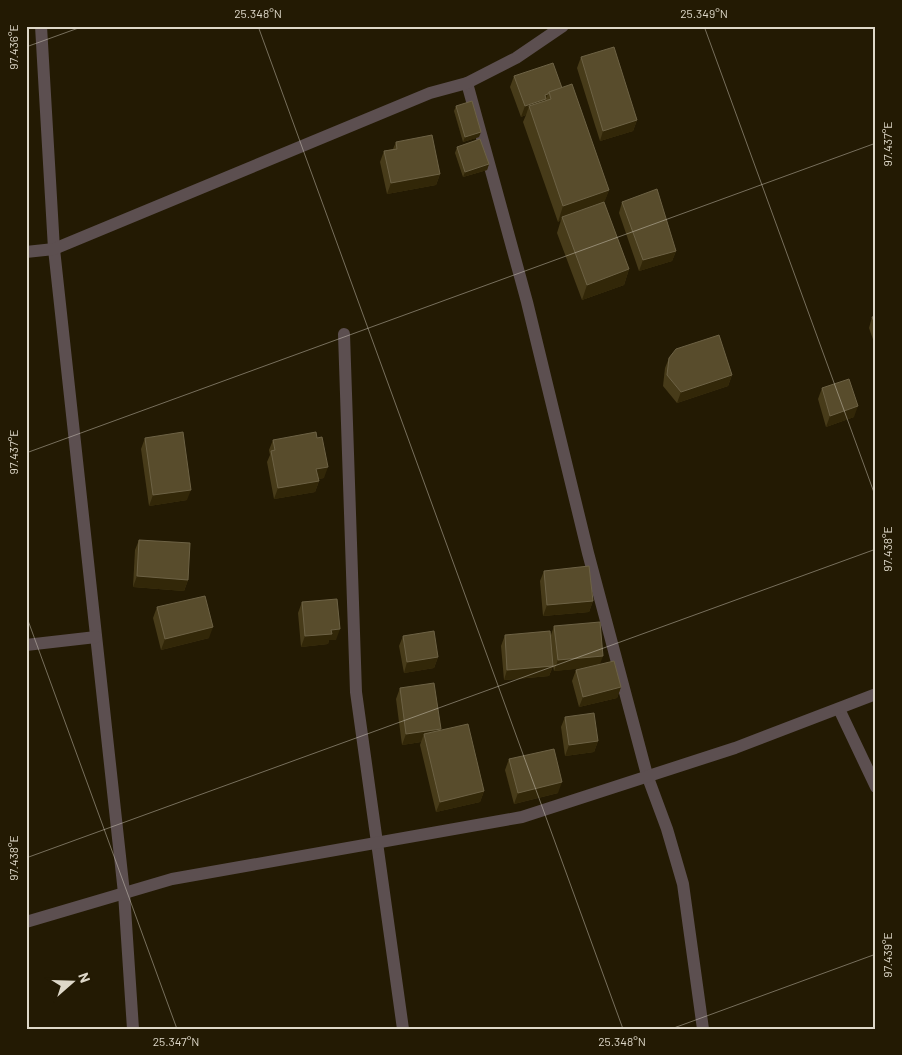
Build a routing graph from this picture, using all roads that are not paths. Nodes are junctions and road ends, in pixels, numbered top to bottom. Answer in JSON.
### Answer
{"nodes":[{"id":1,"x":41,"y":26,"type":"edge"},
{"id":2,"x":563,"y":26,"type":"edge"},
{"id":3,"x":467,"y":83,"type":"junction"},
{"id":4,"x":54,"y":249,"type":"junction"},
{"id":5,"x":26,"y":252,"type":"edge"},
{"id":6,"x":344,"y":334,"type":"dead end"},
{"id":7,"x":96,"y":637,"type":"junction"},
{"id":8,"x":26,"y":645,"type":"edge"},
{"id":9,"x":876,"y":694,"type":"edge"},
{"id":10,"x":840,"y":709,"type":"junction"},
{"id":11,"x":647,"y":775,"type":"junction"},
{"id":12,"x":876,"y":788,"type":"edge"},
{"id":13,"x":376,"y":844,"type":"junction"},
{"id":14,"x":124,"y":893,"type":"junction"},
{"id":15,"x":26,"y":922,"type":"edge"},
{"id":16,"x":134,"y":1029,"type":"edge"},
{"id":17,"x":403,"y":1029,"type":"edge"},
{"id":18,"x":703,"y":1029,"type":"edge"}],
"edges":[{"from":1,"to":4,"type":"street"},
{"from":2,"to":3,"type":"street"},
{"from":3,"to":4,"type":"street"},
{"from":3,"to":11,"type":"street"},
{"from":4,"to":5,"type":"street"},
{"from":4,"to":7,"type":"street"},
{"from":6,"to":13,"type":"street"},
{"from":7,"to":8,"type":"street"},
{"from":7,"to":14,"type":"street"},
{"from":9,"to":10,"type":"street"},
{"from":10,"to":11,"type":"street"},
{"from":10,"to":12,"type":"street"},
{"from":11,"to":13,"type":"street"},
{"from":11,"to":18,"type":"street"},
{"from":13,"to":14,"type":"street"},
{"from":13,"to":17,"type":"street"},
{"from":14,"to":15,"type":"street"},
{"from":14,"to":16,"type":"street"}]}
